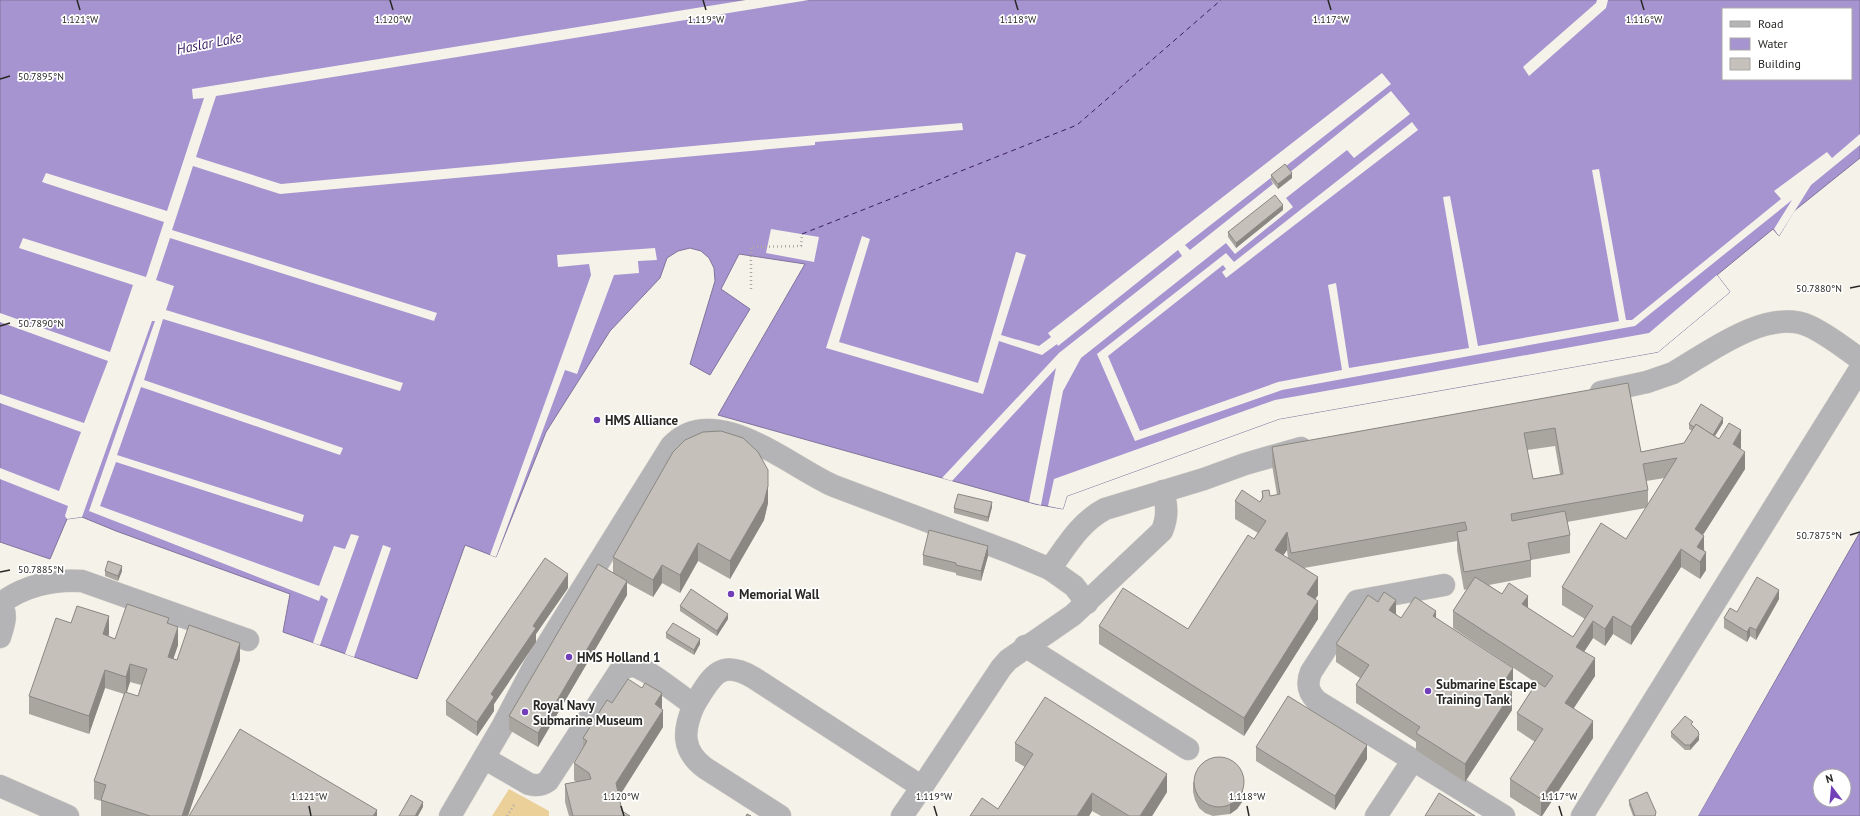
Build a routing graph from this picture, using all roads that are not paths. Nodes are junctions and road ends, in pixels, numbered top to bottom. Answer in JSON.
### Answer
{"nodes":[{"id":1,"x":1860,"y":359,"type":"edge"},
{"id":2,"x":1860,"y":369,"type":"edge"},
{"id":3,"x":1579,"y":396,"type":"edge"},
{"id":4,"x":1318,"y":445,"type":"edge"},
{"id":5,"x":1163,"y":491,"type":"junction"},
{"id":6,"x":1050,"y":569,"type":"junction"},
{"id":7,"x":1444,"y":584,"type":"dead end"},
{"id":8,"x":1087,"y":602,"type":"junction"},
{"id":9,"x":0,"y":604,"type":"edge"},
{"id":10,"x":0,"y":637,"type":"edge"},
{"id":11,"x":248,"y":640,"type":"dead end"},
{"id":12,"x":1025,"y":646,"type":"junction"},
{"id":13,"x":694,"y":705,"type":"junction"},
{"id":14,"x":1188,"y":749,"type":"dead end"},
{"id":15,"x":484,"y":758,"type":"junction"},
{"id":16,"x":1413,"y":760,"type":"junction"},
{"id":17,"x":0,"y":786,"type":"edge"},
{"id":18,"x":922,"y":786,"type":"junction"},
{"id":19,"x":68,"y":816,"type":"edge"},
{"id":20,"x":450,"y":816,"type":"edge"},
{"id":21,"x":780,"y":816,"type":"edge"},
{"id":22,"x":902,"y":816,"type":"edge"},
{"id":23,"x":1376,"y":816,"type":"edge"},
{"id":24,"x":1504,"y":816,"type":"edge"},
{"id":25,"x":1582,"y":816,"type":"edge"}],
"edges":[{"from":1,"to":3,"type":"lane"},
{"from":2,"to":25,"type":"lane"},
{"from":4,"to":5,"type":"lane"},
{"from":5,"to":6,"type":"lane"},
{"from":5,"to":8,"type":"lane"},
{"from":6,"to":8,"type":"lane"},
{"from":6,"to":15,"type":"lane"},
{"from":7,"to":16,"type":"lane"},
{"from":8,"to":12,"type":"lane"},
{"from":9,"to":10,"type":"lane"},
{"from":9,"to":11,"type":"lane"},
{"from":12,"to":14,"type":"lane"},
{"from":12,"to":18,"type":"lane"},
{"from":13,"to":15,"type":"lane"},
{"from":13,"to":18,"type":"lane"},
{"from":13,"to":21,"type":"lane"},
{"from":15,"to":20,"type":"lane"},
{"from":16,"to":23,"type":"lane"},
{"from":16,"to":24,"type":"lane"},
{"from":17,"to":19,"type":"lane"},
{"from":18,"to":22,"type":"lane"}]}
